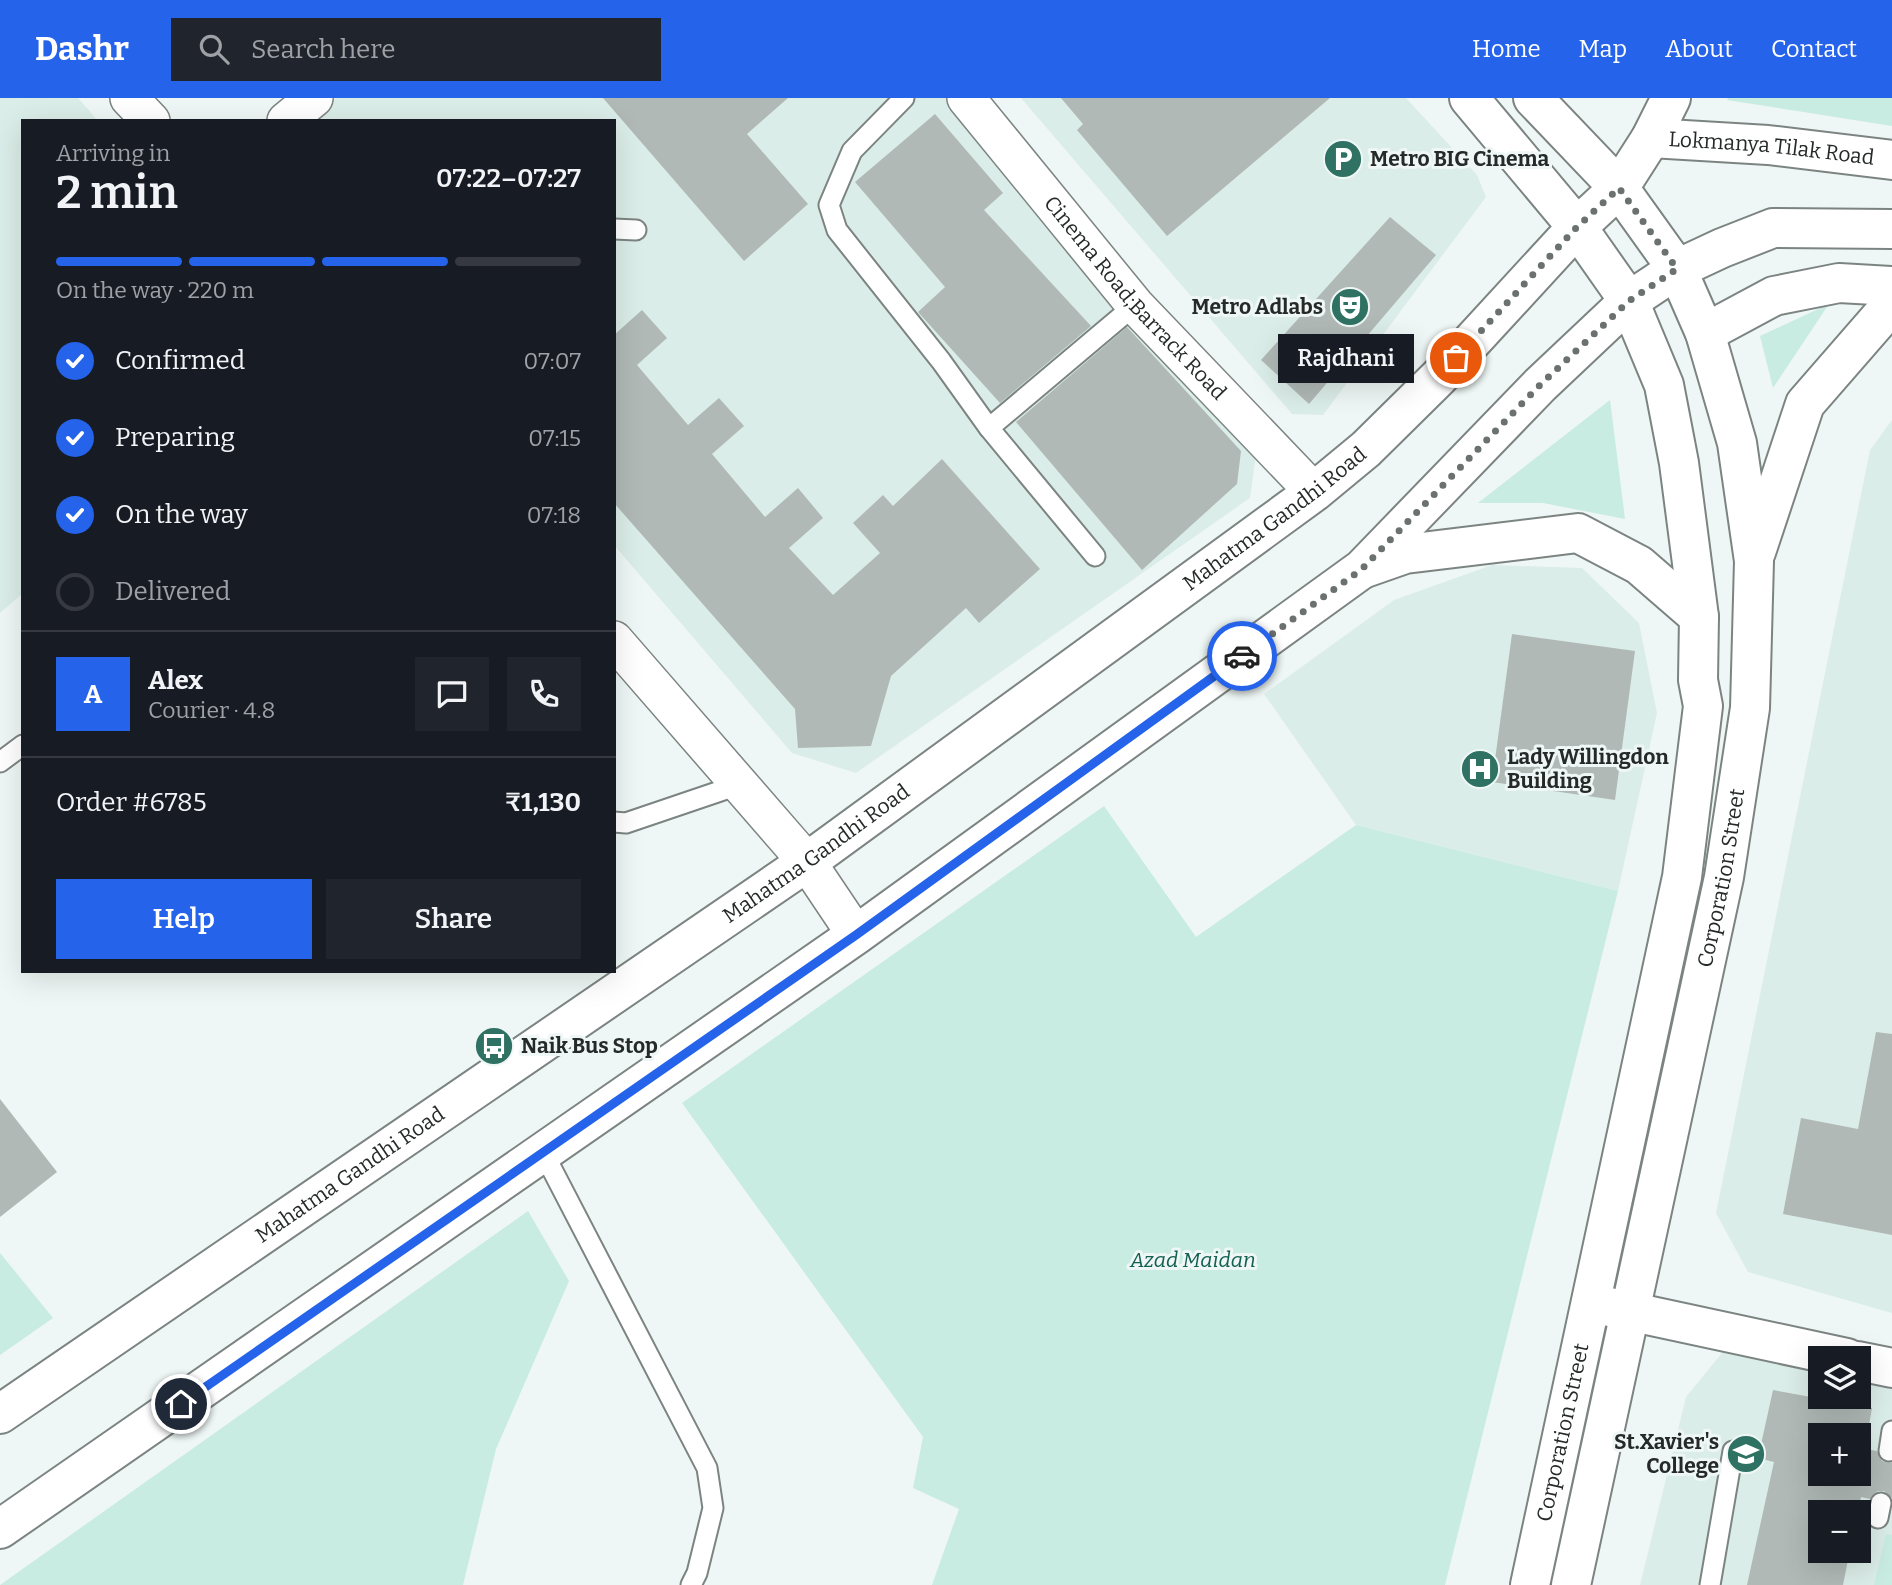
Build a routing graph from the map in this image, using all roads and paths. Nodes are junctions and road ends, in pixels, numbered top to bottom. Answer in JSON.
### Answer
{"nodes":[{"id":1,"x":129,"y":98,"type":"edge"},
{"id":2,"x":314,"y":98,"type":"edge"},
{"id":3,"x":904,"y":98,"type":"edge"},
{"id":4,"x":966,"y":98,"type":"edge"},
{"id":5,"x":1469,"y":98,"type":"edge"},
{"id":6,"x":1533,"y":98,"type":"edge"},
{"id":7,"x":1671,"y":98,"type":"edge"},
{"id":8,"x":149,"y":119,"type":"edge"},
{"id":9,"x":288,"y":119,"type":"edge"},
{"id":10,"x":1651,"y":138,"type":"junction"},
{"id":11,"x":1892,"y":160,"type":"edge"},
{"id":12,"x":1619,"y":188,"type":"junction"},
{"id":13,"x":1577,"y":227,"type":"junction"},
{"id":14,"x":616,"y":229,"type":"edge"},
{"id":15,"x":1892,"y":229,"type":"edge"},
{"id":16,"x":636,"y":230,"type":"dead end"},
{"id":17,"x":1677,"y":269,"type":"junction"},
{"id":18,"x":1892,"y":286,"type":"edge"},
{"id":19,"x":1629,"y":301,"type":"junction"},
{"id":20,"x":1892,"y":304,"type":"edge"},
{"id":21,"x":1135,"y":305,"type":"junction"},
{"id":22,"x":1705,"y":334,"type":"junction"},
{"id":23,"x":989,"y":428,"type":"junction"},
{"id":24,"x":1314,"y":492,"type":"junction"},
{"id":25,"x":1095,"y":555,"type":"dead end"},
{"id":26,"x":1754,"y":561,"type":"junction"},
{"id":27,"x":1362,"y":569,"type":"junction"},
{"id":28,"x":1699,"y":617,"type":"junction"},
{"id":29,"x":616,"y":642,"type":"edge"},
{"id":30,"x":21,"y":746,"type":"edge"},
{"id":31,"x":0,"y":762,"type":"edge"},
{"id":32,"x":741,"y":784,"type":"junction"},
{"id":33,"x":616,"y":822,"type":"edge"},
{"id":34,"x":807,"y":862,"type":"junction"},
{"id":35,"x":856,"y":935,"type":"junction"},
{"id":36,"x":543,"y":1152,"type":"junction"},
{"id":37,"x":1591,"y":1303,"type":"junction"},
{"id":38,"x":1630,"y":1311,"type":"junction"},
{"id":39,"x":1808,"y":1350,"type":"edge"},
{"id":40,"x":1871,"y":1364,"type":"edge"},
{"id":41,"x":1892,"y":1368,"type":"edge"},
{"id":42,"x":0,"y":1414,"type":"edge"},
{"id":43,"x":1892,"y":1432,"type":"edge"},
{"id":44,"x":1733,"y":1451,"type":"dead end"},
{"id":45,"x":1889,"y":1451,"type":"dead end"},
{"id":46,"x":0,"y":1529,"type":"edge"},
{"id":47,"x":691,"y":1585,"type":"edge"},
{"id":48,"x":1530,"y":1585,"type":"edge"},
{"id":49,"x":1572,"y":1585,"type":"edge"},
{"id":50,"x":1710,"y":1585,"type":"edge"}],
"edges":[{"from":1,"to":8,"type":"street"},
{"from":2,"to":9,"type":"street"},
{"from":3,"to":23,"type":"lane"},
{"from":4,"to":21,"type":"street","name":"Cinema Road;Barrack Road"},
{"from":5,"to":13,"type":"main road","name":"Corporation Street"},
{"from":6,"to":12,"type":"main road","name":"Corporation Street"},
{"from":7,"to":10,"type":"main road","name":"Mahatma Gandhi Road"},
{"from":10,"to":11,"type":"main road","name":"Lokmanya Tilak Road"},
{"from":10,"to":12,"type":"main road","name":"Mahatma Gandhi Road"},
{"from":12,"to":13,"type":"main road","name":"Mahatma Gandhi Road"},
{"from":12,"to":17,"type":"main road","name":"Corporation Street"},
{"from":13,"to":19,"type":"main road","name":"Corporation Street"},
{"from":13,"to":24,"type":"main road","name":"Mahatma Gandhi Road"},
{"from":14,"to":16,"type":"lane"},
{"from":15,"to":17,"type":"main road"},
{"from":17,"to":19,"type":"main road"},
{"from":17,"to":22,"type":"main road","name":"Corporation Street"},
{"from":18,"to":22,"type":"main road"},
{"from":19,"to":27,"type":"main road"},
{"from":19,"to":28,"type":"main road","name":"Corporation Street"},
{"from":20,"to":26,"type":"main road"},
{"from":21,"to":23,"type":"lane"},
{"from":21,"to":24,"type":"street","name":"Cinema Road;Barrack Road"},
{"from":22,"to":26,"type":"main road","name":"Corporation Street"},
{"from":23,"to":25,"type":"lane"},
{"from":24,"to":34,"type":"main road","name":"Mahatma Gandhi Road"},
{"from":26,"to":38,"type":"main road","name":"Corporation Street"},
{"from":27,"to":28,"type":"main road"},
{"from":27,"to":35,"type":"main road"},
{"from":28,"to":37,"type":"main road","name":"Corporation Street"},
{"from":29,"to":32,"type":"street"},
{"from":30,"to":31,"type":"lane"},
{"from":32,"to":33,"type":"lane"},
{"from":32,"to":34,"type":"street"},
{"from":34,"to":35,"type":"street"},
{"from":34,"to":42,"type":"main road","name":"Mahatma Gandhi Road"},
{"from":35,"to":36,"type":"main road"},
{"from":36,"to":46,"type":"main road"},
{"from":36,"to":47,"type":"lane"},
{"from":37,"to":38,"type":"main road"},
{"from":37,"to":48,"type":"main road","name":"Corporation Street"},
{"from":38,"to":39,"type":"main road"},
{"from":38,"to":49,"type":"main road","name":"Corporation Street"},
{"from":40,"to":41,"type":"main road"},
{"from":43,"to":45,"type":"lane"},
{"from":44,"to":50,"type":"lane"}]}
